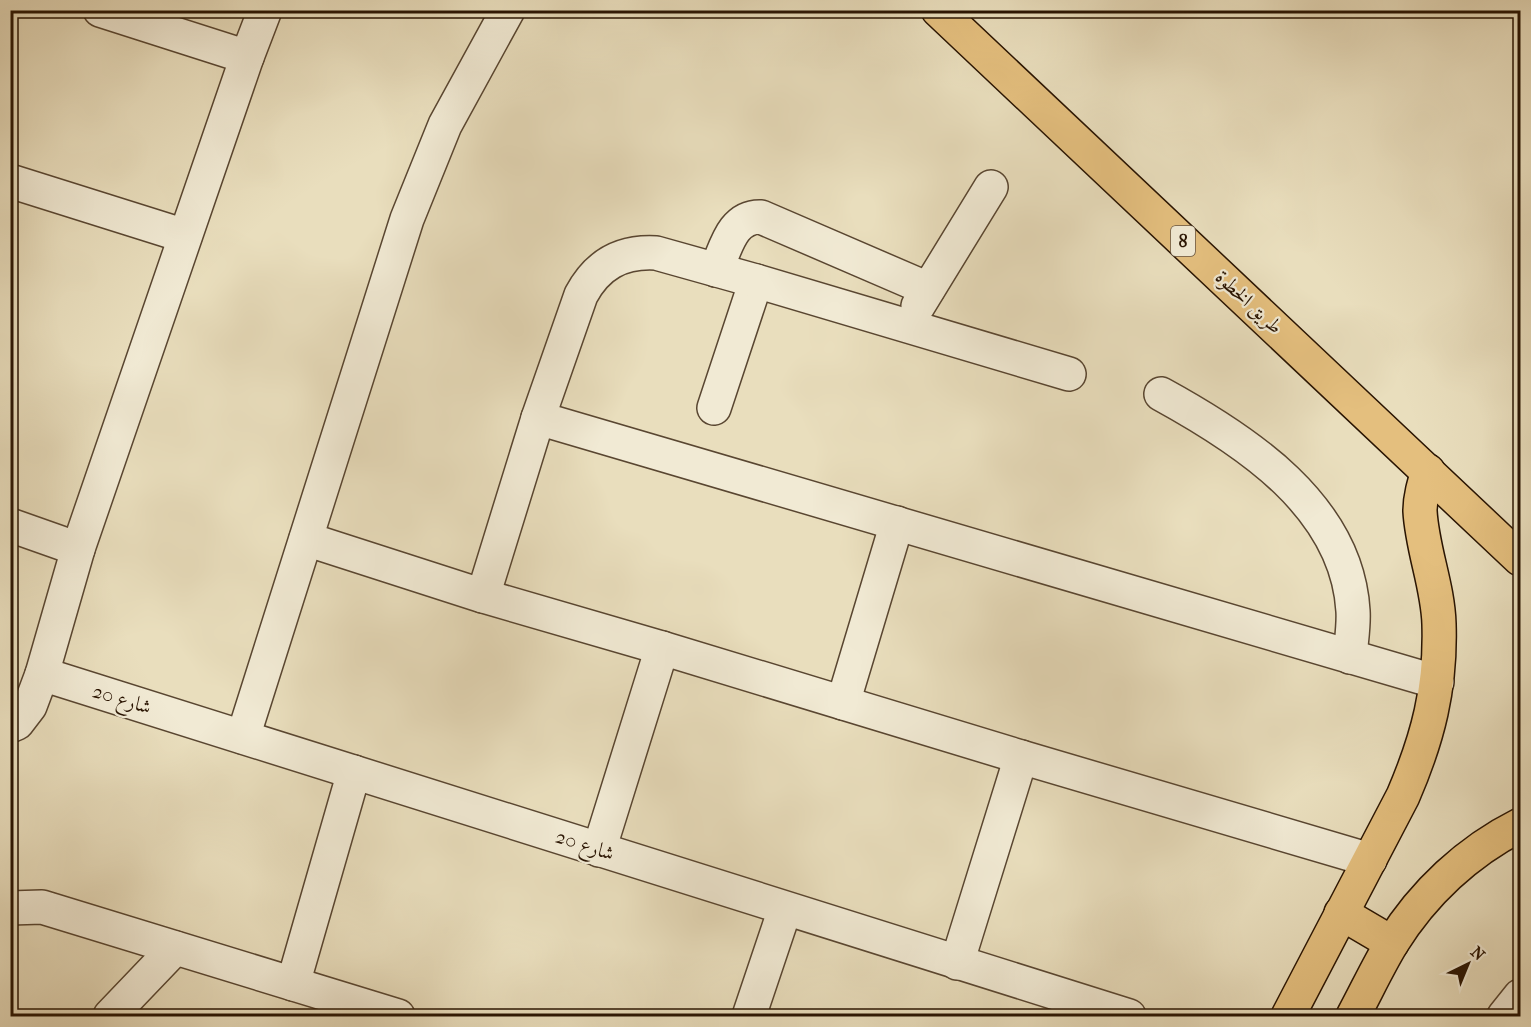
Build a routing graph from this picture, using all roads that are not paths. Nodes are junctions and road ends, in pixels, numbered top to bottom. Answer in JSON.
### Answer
{"nodes":[{"id":1,"x":100,"y":10,"type":"edge"},
{"id":2,"x":265,"y":10,"type":"edge"},
{"id":3,"x":507,"y":10,"type":"edge"},
{"id":4,"x":938,"y":10,"type":"edge"},
{"id":5,"x":247,"y":57,"type":"junction"},
{"id":6,"x":10,"y":181,"type":"edge"},
{"id":7,"x":991,"y":187,"type":"dead end"},
{"id":8,"x":185,"y":236,"type":"junction"},
{"id":9,"x":716,"y":270,"type":"junction"},
{"id":10,"x":756,"y":281,"type":"junction"},
{"id":11,"x":928,"y":289,"type":"junction"},
{"id":12,"x":906,"y":326,"type":"junction"},
{"id":13,"x":1069,"y":374,"type":"dead end"},
{"id":14,"x":1161,"y":394,"type":"dead end"},
{"id":15,"x":714,"y":408,"type":"dead end"},
{"id":16,"x":538,"y":418,"type":"junction"},
{"id":17,"x":1428,"y":471,"type":"junction"},
{"id":18,"x":897,"y":523,"type":"junction"},
{"id":19,"x":10,"y":525,"type":"edge"},
{"id":20,"x":306,"y":539,"type":"junction"},
{"id":21,"x":78,"y":549,"type":"junction"},
{"id":22,"x":1521,"y":559,"type":"edge"},
{"id":23,"x":483,"y":596,"type":"junction"},
{"id":24,"x":662,"y":648,"type":"junction"},
{"id":25,"x":1350,"y":657,"type":"junction"},
{"id":26,"x":42,"y":674,"type":"junction"},
{"id":27,"x":1437,"y":682,"type":"junction"},
{"id":28,"x":843,"y":703,"type":"junction"},
{"id":29,"x":10,"y":726,"type":"edge"},
{"id":30,"x":243,"y":737,"type":"junction"},
{"id":31,"x":1021,"y":758,"type":"junction"},
{"id":32,"x":354,"y":772,"type":"junction"},
{"id":33,"x":1521,"y":825,"type":"edge"},
{"id":34,"x":599,"y":850,"type":"junction"},
{"id":35,"x":1370,"y":860,"type":"junction"},
{"id":36,"x":10,"y":908,"type":"edge"},
{"id":37,"x":785,"y":909,"type":"junction"},
{"id":38,"x":1341,"y":913,"type":"junction"},
{"id":39,"x":1392,"y":943,"type":"junction"},
{"id":40,"x":175,"y":948,"type":"junction"},
{"id":41,"x":957,"y":963,"type":"junction"},
{"id":42,"x":293,"y":984,"type":"junction"},
{"id":43,"x":1521,"y":996,"type":"edge"},
{"id":44,"x":110,"y":1017,"type":"edge"},
{"id":45,"x":398,"y":1017,"type":"edge"},
{"id":46,"x":749,"y":1017,"type":"edge"},
{"id":47,"x":1129,"y":1017,"type":"edge"},
{"id":48,"x":1288,"y":1017,"type":"edge"},
{"id":49,"x":1353,"y":1017,"type":"edge"},
{"id":50,"x":1504,"y":1017,"type":"edge"}],
"edges":[{"from":1,"to":5,"type":"street"},
{"from":2,"to":5,"type":"street"},
{"from":3,"to":20,"type":"street"},
{"from":4,"to":17,"type":"main road","name":"طريق الخطوة","number":"8"},
{"from":5,"to":8,"type":"street"},
{"from":6,"to":8,"type":"street"},
{"from":7,"to":11,"type":"street"},
{"from":8,"to":21,"type":"street"},
{"from":9,"to":10,"type":"street"},
{"from":9,"to":11,"type":"street"},
{"from":9,"to":16,"type":"street"},
{"from":10,"to":12,"type":"street"},
{"from":10,"to":15,"type":"street"},
{"from":11,"to":12,"type":"street"},
{"from":12,"to":13,"type":"street"},
{"from":14,"to":25,"type":"street"},
{"from":16,"to":18,"type":"street"},
{"from":16,"to":23,"type":"street"},
{"from":17,"to":22,"type":"main road","number":"8"},
{"from":17,"to":27,"type":"main road"},
{"from":18,"to":25,"type":"street"},
{"from":18,"to":28,"type":"street"},
{"from":19,"to":21,"type":"street"},
{"from":20,"to":23,"type":"street"},
{"from":20,"to":30,"type":"street"},
{"from":21,"to":26,"type":"street"},
{"from":23,"to":24,"type":"street"},
{"from":24,"to":28,"type":"street"},
{"from":24,"to":34,"type":"street"},
{"from":25,"to":27,"type":"street"},
{"from":26,"to":29,"type":"street"},
{"from":26,"to":30,"type":"street","name":"شارع 20"},
{"from":27,"to":35,"type":"main road"},
{"from":28,"to":31,"type":"street"},
{"from":30,"to":32,"type":"street","name":"شارع 20"},
{"from":31,"to":35,"type":"street"},
{"from":31,"to":41,"type":"street"},
{"from":32,"to":34,"type":"street","name":"شارع 20"},
{"from":32,"to":42,"type":"street"},
{"from":33,"to":39,"type":"main road"},
{"from":34,"to":37,"type":"street","name":"شارع 20"},
{"from":35,"to":38,"type":"main road"},
{"from":36,"to":40,"type":"street"},
{"from":37,"to":41,"type":"street","name":"شارع 20"},
{"from":37,"to":46,"type":"street"},
{"from":38,"to":39,"type":"main road"},
{"from":38,"to":48,"type":"main road"},
{"from":39,"to":49,"type":"main road"},
{"from":40,"to":42,"type":"street"},
{"from":40,"to":44,"type":"street"},
{"from":41,"to":47,"type":"street","name":"شارع 20"},
{"from":42,"to":45,"type":"street"},
{"from":43,"to":50,"type":"street"}]}
